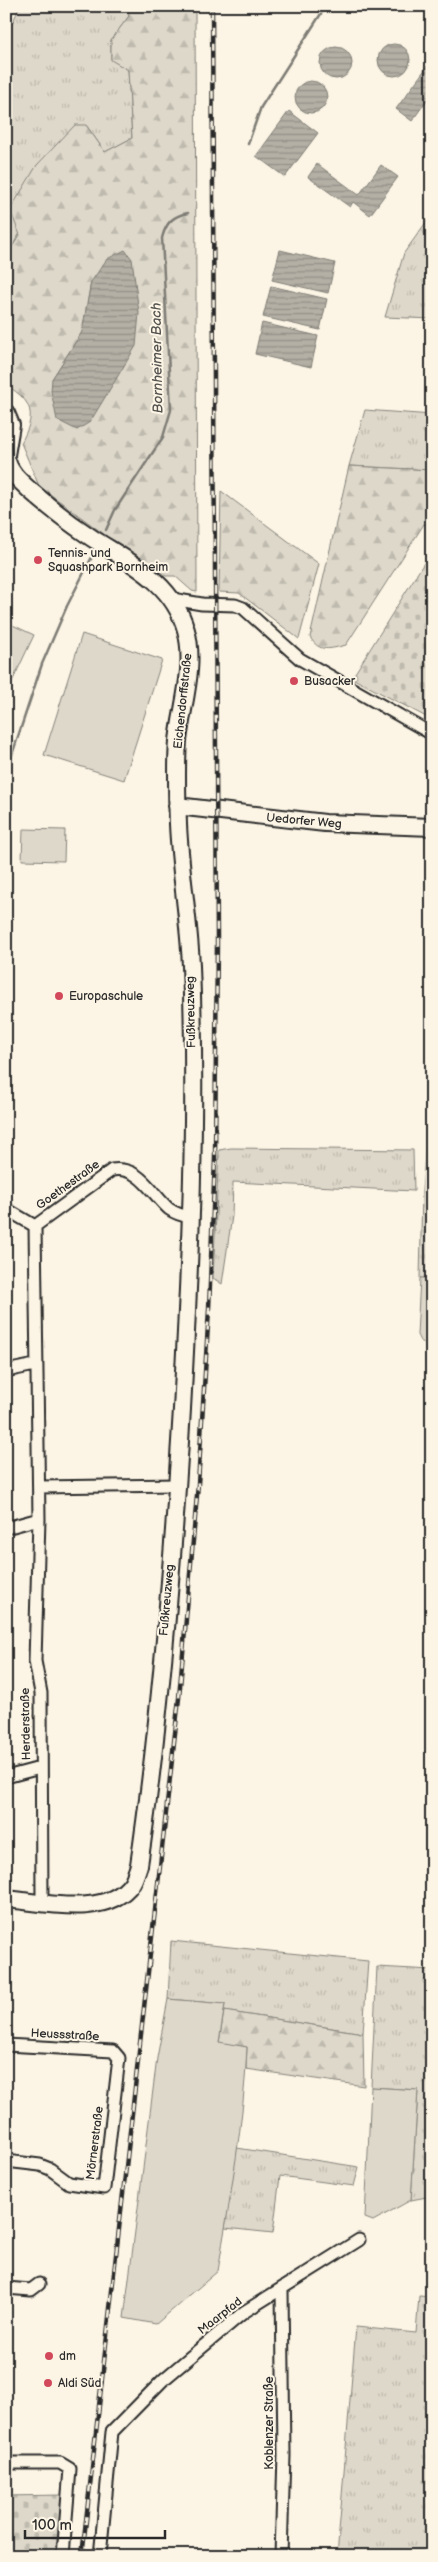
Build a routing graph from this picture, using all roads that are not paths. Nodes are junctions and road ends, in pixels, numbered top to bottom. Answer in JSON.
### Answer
{"nodes":[{"id":1,"x":6,"y":413,"type":"edge"},
{"id":2,"x":7,"y":462,"type":"edge"},
{"id":3,"x":172,"y":600,"type":"junction"},
{"id":4,"x":432,"y":734,"type":"edge"},
{"id":5,"x":177,"y":806,"type":"junction"},
{"id":6,"x":432,"y":827,"type":"edge"},
{"id":7,"x":6,"y":1209,"type":"edge"},
{"id":8,"x":191,"y":1218,"type":"junction"},
{"id":9,"x":35,"y":1226,"type":"junction"},
{"id":10,"x":36,"y":1365,"type":"junction"},
{"id":11,"x":6,"y":1371,"type":"edge"},
{"id":12,"x":177,"y":1485,"type":"junction"},
{"id":13,"x":39,"y":1487,"type":"junction"},
{"id":14,"x":39,"y":1519,"type":"junction"},
{"id":15,"x":6,"y":1528,"type":"edge"},
{"id":16,"x":40,"y":1768,"type":"junction"},
{"id":17,"x":6,"y":1777,"type":"edge"},
{"id":18,"x":6,"y":1899,"type":"edge"},
{"id":19,"x":42,"y":1902,"type":"junction"},
{"id":20,"x":6,"y":2045,"type":"edge"},
{"id":21,"x":119,"y":2058,"type":"joint"},
{"id":22,"x":6,"y":2161,"type":"edge"},
{"id":23,"x":359,"y":2240,"type":"dead end"},
{"id":24,"x":40,"y":2284,"type":"dead end"},
{"id":25,"x":6,"y":2288,"type":"edge"},
{"id":26,"x":282,"y":2290,"type":"junction"},
{"id":27,"x":6,"y":2463,"type":"edge"},
{"id":28,"x":63,"y":2556,"type":"edge"},
{"id":29,"x":100,"y":2556,"type":"edge"},
{"id":30,"x":281,"y":2556,"type":"edge"}],
"edges":[{"from":1,"to":2,"type":"street"},
{"from":2,"to":3,"type":"street","name":"Eichendorffstraße"},
{"from":3,"to":4,"type":"street"},
{"from":3,"to":5,"type":"street","name":"Eichendorffstraße"},
{"from":5,"to":6,"type":"street","name":"Uedorfer Weg"},
{"from":5,"to":8,"type":"street","name":"Fußkreuzweg"},
{"from":7,"to":9,"type":"street"},
{"from":8,"to":9,"type":"street","name":"Goethestraße"},
{"from":8,"to":12,"type":"street","name":"Fußkreuzweg"},
{"from":9,"to":10,"type":"street","name":"Herderstraße"},
{"from":10,"to":11,"type":"street"},
{"from":10,"to":13,"type":"street","name":"Herderstraße"},
{"from":12,"to":13,"type":"street"},
{"from":12,"to":19,"type":"street","name":"Fußkreuzweg"},
{"from":13,"to":14,"type":"street","name":"Herderstraße"},
{"from":14,"to":15,"type":"street"},
{"from":14,"to":16,"type":"street","name":"Herderstraße"},
{"from":16,"to":17,"type":"street"},
{"from":16,"to":19,"type":"street","name":"Herderstraße"},
{"from":18,"to":19,"type":"street","name":"Fußkreuzweg"},
{"from":20,"to":21,"type":"street","name":"Heussstraße"},
{"from":21,"to":22,"type":"street","name":"Mörnerstraße"},
{"from":23,"to":26,"type":"street","name":"Maarpfad"},
{"from":24,"to":25,"type":"street"},
{"from":26,"to":29,"type":"street","name":"Maarpfad"},
{"from":26,"to":30,"type":"street","name":"Koblenzer Straße"},
{"from":27,"to":28,"type":"street"}]}
